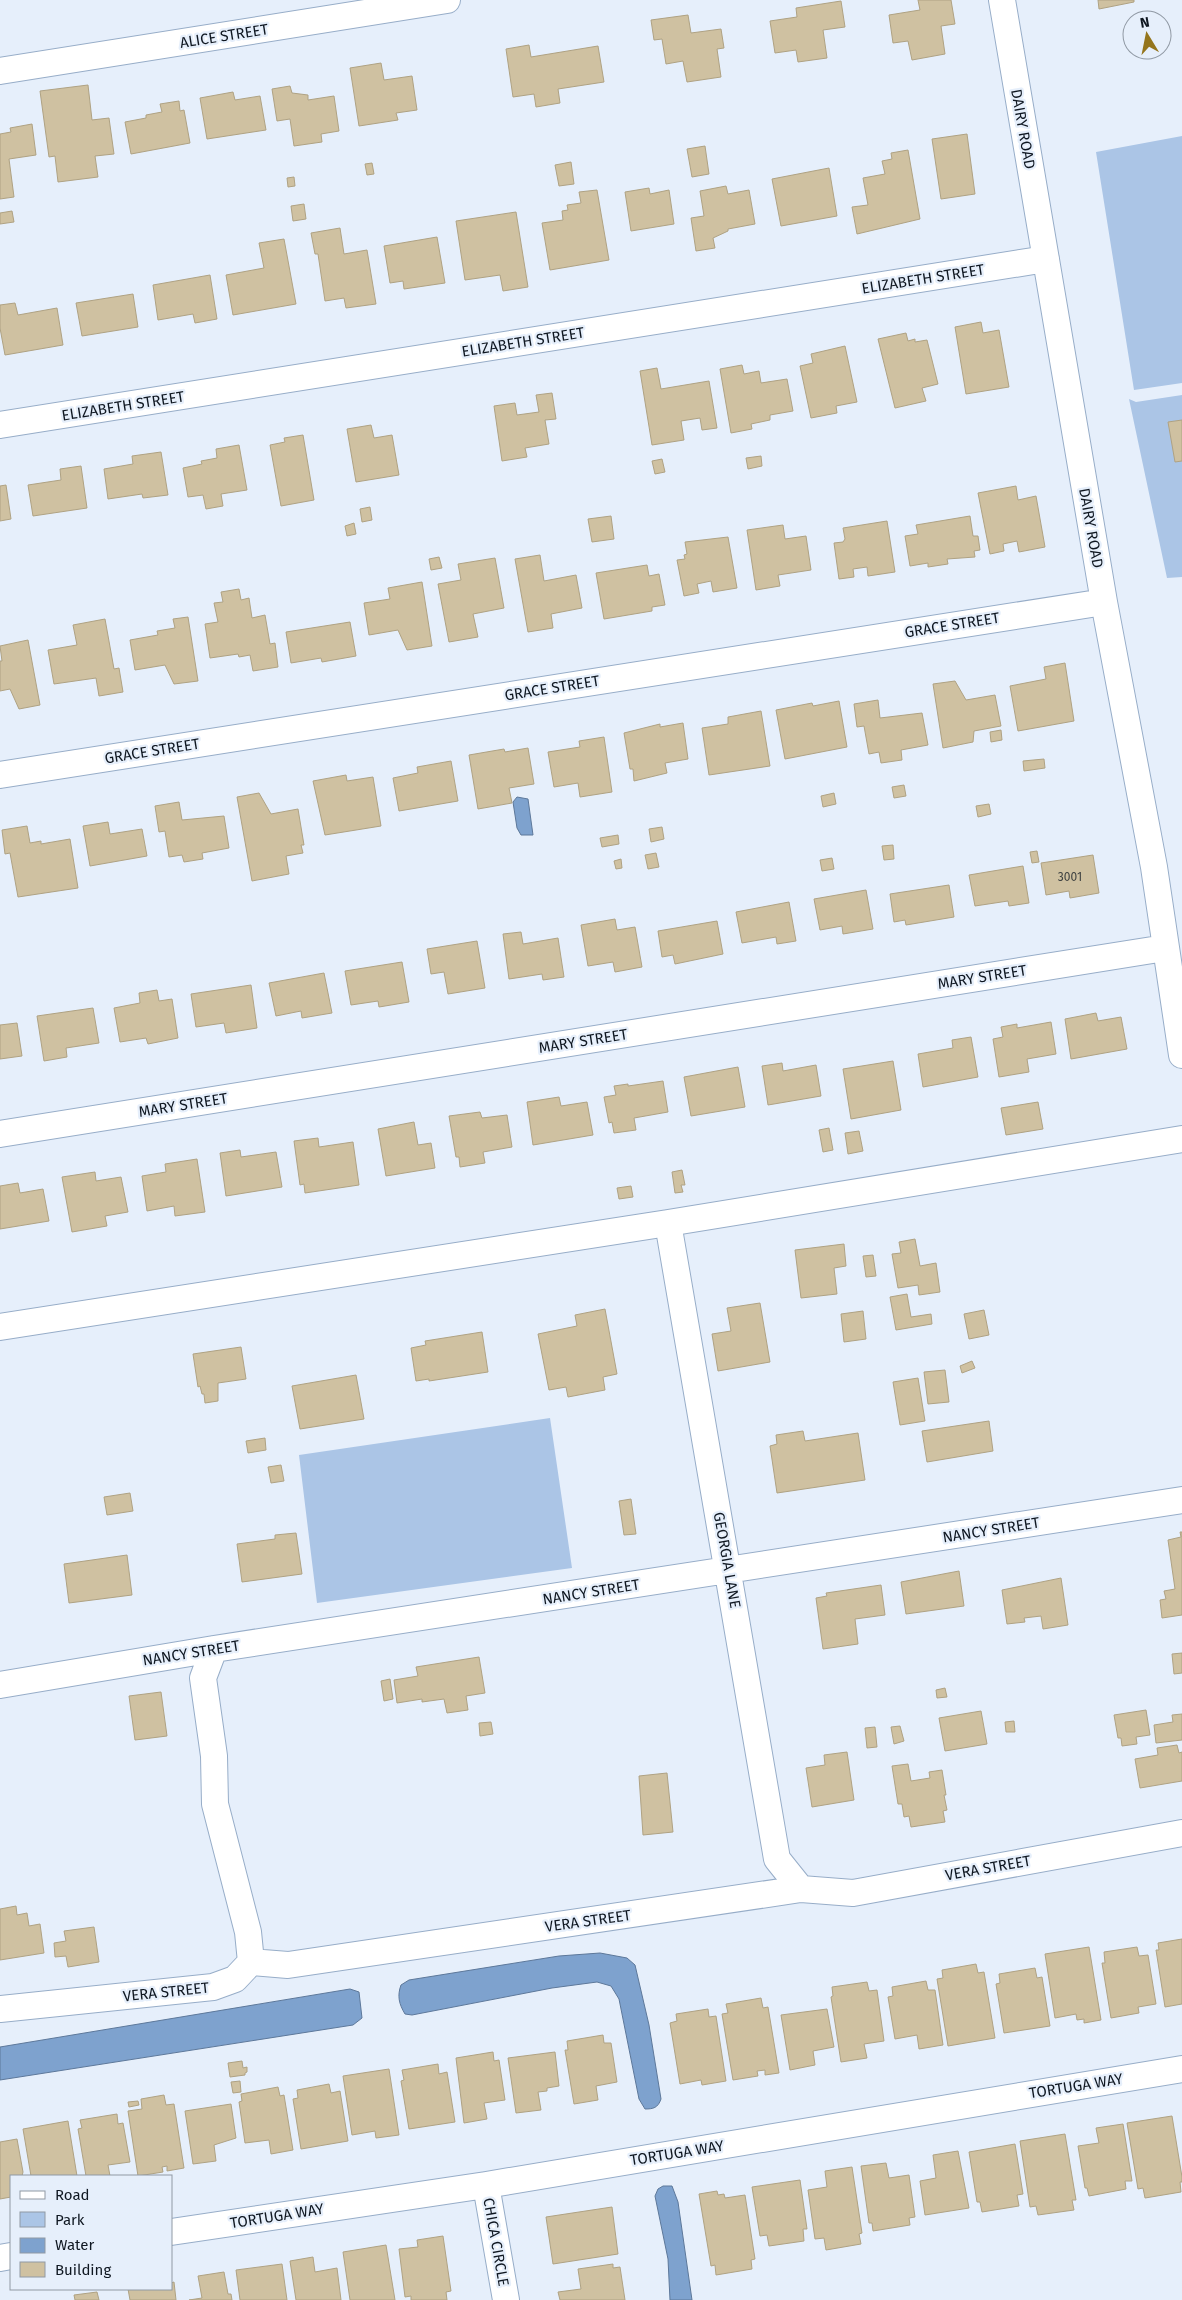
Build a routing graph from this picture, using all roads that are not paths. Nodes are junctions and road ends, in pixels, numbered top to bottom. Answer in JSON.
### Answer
{"nodes":[{"id":1,"x":447,"y":0,"type":"edge"},
{"id":2,"x":1002,"y":0,"type":"edge"},
{"id":3,"x":0,"y":71,"type":"edge"},
{"id":4,"x":1046,"y":259,"type":"junction"},
{"id":5,"x":0,"y":425,"type":"edge"},
{"id":6,"x":1104,"y":602,"type":"junction"},
{"id":7,"x":0,"y":775,"type":"edge"},
{"id":8,"x":1165,"y":948,"type":"junction"},
{"id":9,"x":1182,"y":1056,"type":"edge"},
{"id":10,"x":0,"y":1134,"type":"edge"},
{"id":11,"x":1182,"y":1139,"type":"edge"},
{"id":12,"x":668,"y":1223,"type":"junction"},
{"id":13,"x":0,"y":1327,"type":"edge"},
{"id":14,"x":1182,"y":1500,"type":"edge"},
{"id":15,"x":729,"y":1570,"type":"junction"},
{"id":16,"x":214,"y":1649,"type":"junction"},
{"id":17,"x":0,"y":1685,"type":"edge"},
{"id":18,"x":1182,"y":1833,"type":"edge"},
{"id":19,"x":802,"y":1889,"type":"junction"},
{"id":20,"x":251,"y":1962,"type":"junction"},
{"id":21,"x":0,"y":2009,"type":"edge"},
{"id":22,"x":1182,"y":2070,"type":"edge"},
{"id":23,"x":486,"y":2185,"type":"junction"},
{"id":24,"x":172,"y":2232,"type":"edge"},
{"id":25,"x":506,"y":2300,"type":"edge"}],
"edges":[{"from":1,"to":3,"type":"street","name":"ALICE STREET"},
{"from":2,"to":4,"type":"street","name":"DAIRY ROAD"},
{"from":4,"to":5,"type":"street","name":"ELIZABETH STREET"},
{"from":4,"to":6,"type":"street","name":"DAIRY ROAD"},
{"from":6,"to":7,"type":"street","name":"GRACE STREET"},
{"from":6,"to":8,"type":"street","name":"DAIRY ROAD"},
{"from":8,"to":9,"type":"street","name":"DAIRY ROAD"},
{"from":8,"to":10,"type":"street","name":"MARY STREET"},
{"from":11,"to":12,"type":"street"},
{"from":12,"to":13,"type":"street"},
{"from":12,"to":15,"type":"street","name":"GEORGIA LANE"},
{"from":14,"to":15,"type":"street","name":"NANCY STREET"},
{"from":15,"to":16,"type":"street","name":"NANCY STREET"},
{"from":15,"to":19,"type":"street","name":"GEORGIA LANE"},
{"from":16,"to":17,"type":"street","name":"NANCY STREET"},
{"from":16,"to":20,"type":"street"},
{"from":18,"to":19,"type":"street","name":"VERA STREET"},
{"from":19,"to":20,"type":"street","name":"VERA STREET"},
{"from":20,"to":21,"type":"street","name":"VERA STREET"},
{"from":22,"to":23,"type":"street","name":"TORTUGA WAY"},
{"from":23,"to":24,"type":"street","name":"TORTUGA WAY"},
{"from":23,"to":25,"type":"street","name":"CHICA CIRCLE"}]}
